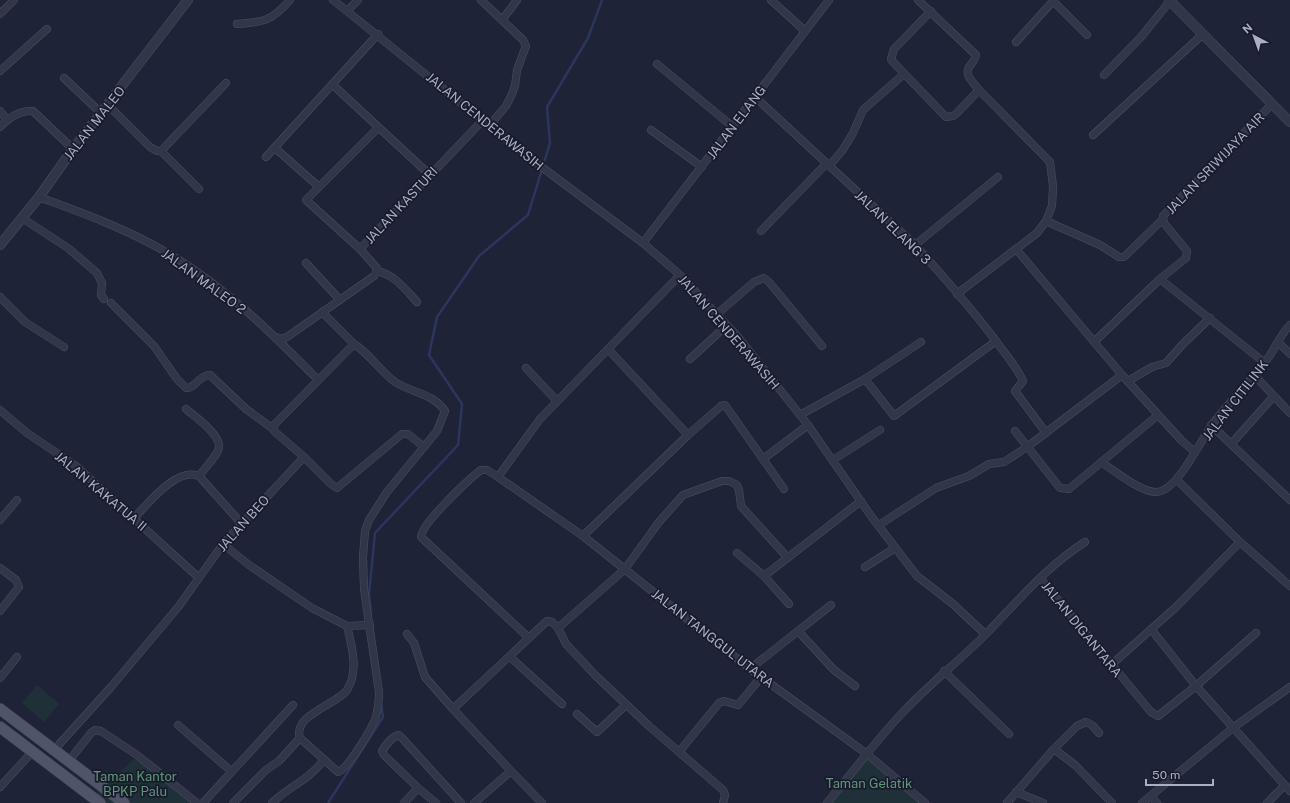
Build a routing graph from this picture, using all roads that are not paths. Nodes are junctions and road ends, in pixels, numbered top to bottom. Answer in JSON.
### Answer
{"nodes":[{"id":1,"x":14,"y":0,"type":"edge"},
{"id":2,"x":188,"y":0,"type":"edge"},
{"id":3,"x":290,"y":0,"type":"edge"},
{"id":4,"x":333,"y":0,"type":"edge"},
{"id":5,"x":358,"y":0,"type":"edge"},
{"id":6,"x":481,"y":0,"type":"edge"},
{"id":7,"x":517,"y":0,"type":"edge"},
{"id":8,"x":770,"y":0,"type":"edge"},
{"id":9,"x":829,"y":0,"type":"edge"},
{"id":10,"x":918,"y":0,"type":"edge"},
{"id":11,"x":1053,"y":0,"type":"edge"},
{"id":12,"x":1170,"y":1,"type":"edge"},
{"id":13,"x":347,"y":11,"type":"junction"},
{"id":14,"x":931,"y":11,"type":"junction"},
{"id":15,"x":0,"y":14,"type":"edge"},
{"id":16,"x":502,"y":20,"type":"junction"},
{"id":17,"x":237,"y":24,"type":"dead end"},
{"id":18,"x":47,"y":28,"type":"dead end"},
{"id":19,"x":805,"y":31,"type":"junction"},
{"id":20,"x":378,"y":34,"type":"junction"},
{"id":21,"x":1203,"y":34,"type":"junction"},
{"id":22,"x":1086,"y":35,"type":"dead end"},
{"id":23,"x":1016,"y":42,"type":"dead end"},
{"id":24,"x":657,"y":64,"type":"dead end"},
{"id":25,"x":0,"y":71,"type":"edge"},
{"id":26,"x":904,"y":74,"type":"junction"},
{"id":27,"x":1104,"y":75,"type":"dead end"},
{"id":28,"x":64,"y":78,"type":"dead end"},
{"id":29,"x":226,"y":83,"type":"dead end"},
{"id":30,"x":333,"y":85,"type":"junction"},
{"id":31,"x":979,"y":90,"type":"junction"},
{"id":32,"x":755,"y":97,"type":"junction"},
{"id":33,"x":1272,"y":104,"type":"junction"},
{"id":34,"x":108,"y":105,"type":"junction"},
{"id":35,"x":0,"y":111,"type":"edge"},
{"id":36,"x":101,"y":113,"type":"junction"},
{"id":37,"x":7,"y":120,"type":"junction"},
{"id":38,"x":482,"y":121,"type":"junction"},
{"id":39,"x":1290,"y":122,"type":"edge"},
{"id":40,"x":489,"y":126,"type":"junction"},
{"id":41,"x":0,"y":127,"type":"edge"},
{"id":42,"x":733,"y":127,"type":"junction"},
{"id":43,"x":378,"y":128,"type":"junction"},
{"id":44,"x":651,"y":130,"type":"dead end"},
{"id":45,"x":1093,"y":135,"type":"dead end"},
{"id":46,"x":275,"y":148,"type":"junction"},
{"id":47,"x":73,"y":149,"type":"junction"},
{"id":48,"x":161,"y":151,"type":"junction"},
{"id":49,"x":266,"y":157,"type":"dead end"},
{"id":50,"x":827,"y":165,"type":"junction"},
{"id":51,"x":702,"y":168,"type":"junction"},
{"id":52,"x":430,"y":176,"type":"junction"},
{"id":53,"x":998,"y":176,"type":"dead end"},
{"id":54,"x":318,"y":186,"type":"junction"},
{"id":55,"x":199,"y":189,"type":"dead end"},
{"id":56,"x":39,"y":196,"type":"junction"},
{"id":57,"x":22,"y":218,"type":"junction"},
{"id":58,"x":1162,"y":220,"type":"junction"},
{"id":59,"x":1046,"y":221,"type":"junction"},
{"id":60,"x":761,"y":231,"type":"dead end"},
{"id":61,"x":643,"y":243,"type":"junction"},
{"id":62,"x":0,"y":245,"type":"edge"},
{"id":63,"x":915,"y":245,"type":"junction"},
{"id":64,"x":360,"y":249,"type":"junction"},
{"id":65,"x":1016,"y":249,"type":"junction"},
{"id":66,"x":306,"y":263,"type":"dead end"},
{"id":67,"x":377,"y":271,"type":"junction"},
{"id":68,"x":680,"y":275,"type":"junction"},
{"id":69,"x":1160,"y":278,"type":"junction"},
{"id":70,"x":957,"y":294,"type":"junction"},
{"id":71,"x":0,"y":297,"type":"edge"},
{"id":72,"x":104,"y":299,"type":"dead end"},
{"id":73,"x":340,"y":300,"type":"junction"},
{"id":74,"x":417,"y":302,"type":"dead end"},
{"id":75,"x":111,"y":303,"type":"dead end"},
{"id":76,"x":322,"y":312,"type":"junction"},
{"id":77,"x":717,"y":314,"type":"junction"},
{"id":78,"x":1210,"y":318,"type":"junction"},
{"id":79,"x":727,"y":325,"type":"junction"},
{"id":80,"x":1290,"y":325,"type":"edge"},
{"id":81,"x":276,"y":337,"type":"junction"},
{"id":82,"x":996,"y":341,"type":"junction"},
{"id":83,"x":921,"y":342,"type":"dead end"},
{"id":84,"x":1094,"y":342,"type":"junction"},
{"id":85,"x":1279,"y":343,"type":"junction"},
{"id":86,"x":354,"y":344,"type":"junction"},
{"id":87,"x":822,"y":346,"type":"dead end"},
{"id":88,"x":64,"y":347,"type":"dead end"},
{"id":89,"x":608,"y":349,"type":"junction"},
{"id":90,"x":1290,"y":354,"type":"edge"},
{"id":91,"x":690,"y":359,"type":"dead end"},
{"id":92,"x":1265,"y":363,"type":"junction"},
{"id":93,"x":526,"y":368,"type":"dead end"},
{"id":94,"x":1254,"y":374,"type":"junction"},
{"id":95,"x":1122,"y":375,"type":"junction"},
{"id":96,"x":866,"y":379,"type":"junction"},
{"id":97,"x":318,"y":380,"type":"junction"},
{"id":98,"x":1128,"y":381,"type":"junction"},
{"id":99,"x":1274,"y":396,"type":"junction"},
{"id":100,"x":557,"y":401,"type":"junction"},
{"id":101,"x":186,"y":409,"type":"dead end"},
{"id":102,"x":1290,"y":413,"type":"edge"},
{"id":103,"x":2,"y":414,"type":"edge"},
{"id":104,"x":1158,"y":414,"type":"junction"},
{"id":105,"x":800,"y":415,"type":"junction"},
{"id":106,"x":808,"y":425,"type":"junction"},
{"id":107,"x":1211,"y":425,"type":"junction"},
{"id":108,"x":272,"y":428,"type":"junction"},
{"id":109,"x":880,"y":430,"type":"dead end"},
{"id":110,"x":1015,"y":431,"type":"dead end"},
{"id":111,"x":1046,"y":433,"type":"junction"},
{"id":112,"x":688,"y":435,"type":"junction"},
{"id":113,"x":1232,"y":443,"type":"junction"},
{"id":114,"x":424,"y":447,"type":"junction"},
{"id":115,"x":1027,"y":447,"type":"junction"},
{"id":116,"x":1195,"y":452,"type":"junction"},
{"id":117,"x":304,"y":457,"type":"junction"},
{"id":118,"x":763,"y":458,"type":"junction"},
{"id":119,"x":832,"y":460,"type":"junction"},
{"id":120,"x":1101,"y":462,"type":"junction"},
{"id":121,"x":200,"y":476,"type":"junction"},
{"id":122,"x":499,"y":476,"type":"junction"},
{"id":123,"x":1177,"y":480,"type":"junction"},
{"id":124,"x":784,"y":489,"type":"dead end"},
{"id":125,"x":1289,"y":497,"type":"edge"},
{"id":126,"x":17,"y":500,"type":"dead end"},
{"id":127,"x":861,"y":501,"type":"junction"},
{"id":128,"x":134,"y":518,"type":"junction"},
{"id":129,"x":0,"y":520,"type":"edge"},
{"id":130,"x":241,"y":523,"type":"junction"},
{"id":131,"x":879,"y":525,"type":"junction"},
{"id":132,"x":586,"y":534,"type":"junction"},
{"id":133,"x":1085,"y":542,"type":"dead end"},
{"id":134,"x":1240,"y":542,"type":"junction"},
{"id":135,"x":223,"y":544,"type":"junction"},
{"id":136,"x":895,"y":548,"type":"junction"},
{"id":137,"x":737,"y":553,"type":"dead end"},
{"id":138,"x":787,"y":557,"type":"junction"},
{"id":139,"x":865,"y":567,"type":"dead end"},
{"id":140,"x":0,"y":568,"type":"edge"},
{"id":141,"x":625,"y":569,"type":"junction"},
{"id":142,"x":764,"y":576,"type":"junction"},
{"id":143,"x":198,"y":577,"type":"junction"},
{"id":144,"x":1040,"y":578,"type":"junction"},
{"id":145,"x":1290,"y":586,"type":"edge"},
{"id":146,"x":789,"y":604,"type":"dead end"},
{"id":147,"x":831,"y":605,"type":"dead end"},
{"id":148,"x":0,"y":611,"type":"edge"},
{"id":149,"x":370,"y":625,"type":"junction"},
{"id":150,"x":347,"y":626,"type":"junction"},
{"id":151,"x":558,"y":628,"type":"junction"},
{"id":152,"x":1152,"y":629,"type":"junction"},
{"id":153,"x":798,"y":631,"type":"junction"},
{"id":154,"x":1256,"y":633,"type":"dead end"},
{"id":155,"x":407,"y":634,"type":"dead end"},
{"id":156,"x":985,"y":634,"type":"junction"},
{"id":157,"x":529,"y":638,"type":"junction"},
{"id":158,"x":17,"y":657,"type":"dead end"},
{"id":159,"x":510,"y":657,"type":"junction"},
{"id":160,"x":1111,"y":665,"type":"junction"},
{"id":161,"x":750,"y":669,"type":"junction"},
{"id":162,"x":944,"y":671,"type":"junction"},
{"id":163,"x":761,"y":677,"type":"junction"},
{"id":164,"x":0,"y":678,"type":"edge"},
{"id":165,"x":855,"y":686,"type":"dead end"},
{"id":166,"x":1196,"y":686,"type":"junction"},
{"id":167,"x":1290,"y":687,"type":"edge"},
{"id":168,"x":562,"y":704,"type":"dead end"},
{"id":169,"x":626,"y":704,"type":"junction"},
{"id":170,"x":293,"y":705,"type":"dead end"},
{"id":171,"x":453,"y":708,"type":"junction"},
{"id":172,"x":0,"y":709,"type":"edge"},
{"id":173,"x":576,"y":714,"type":"dead end"},
{"id":174,"x":178,"y":725,"type":"dead end"},
{"id":175,"x":0,"y":727,"type":"edge"},
{"id":176,"x":1234,"y":727,"type":"junction"},
{"id":177,"x":1099,"y":733,"type":"dead end"},
{"id":178,"x":1009,"y":734,"type":"dead end"},
{"id":179,"x":300,"y":738,"type":"junction"},
{"id":180,"x":1054,"y":749,"type":"junction"},
{"id":181,"x":54,"y":750,"type":"junction"},
{"id":182,"x":869,"y":750,"type":"junction"},
{"id":183,"x":32,"y":751,"type":"junction"},
{"id":184,"x":679,"y":752,"type":"junction"},
{"id":185,"x":324,"y":760,"type":"junction"},
{"id":186,"x":68,"y":762,"type":"junction"},
{"id":187,"x":231,"y":771,"type":"junction"},
{"id":188,"x":512,"y":771,"type":"junction"},
{"id":189,"x":0,"y":787,"type":"edge"},
{"id":190,"x":418,"y":788,"type":"junction"},
{"id":191,"x":1287,"y":788,"type":"edge"},
{"id":192,"x":1016,"y":792,"type":"junction"},
{"id":193,"x":1150,"y":796,"type":"junction"},
{"id":194,"x":100,"y":803,"type":"edge"},
{"id":195,"x":124,"y":803,"type":"edge"},
{"id":196,"x":197,"y":803,"type":"edge"},
{"id":197,"x":203,"y":803,"type":"edge"},
{"id":198,"x":233,"y":803,"type":"edge"},
{"id":199,"x":272,"y":803,"type":"edge"},
{"id":200,"x":404,"y":803,"type":"edge"},
{"id":201,"x":436,"y":803,"type":"edge"},
{"id":202,"x":461,"y":803,"type":"edge"},
{"id":203,"x":474,"y":803,"type":"edge"},
{"id":204,"x":542,"y":803,"type":"edge"},
{"id":205,"x":723,"y":803,"type":"edge"},
{"id":206,"x":827,"y":803,"type":"edge"},
{"id":207,"x":925,"y":803,"type":"edge"},
{"id":208,"x":1007,"y":803,"type":"edge"},
{"id":209,"x":1043,"y":803,"type":"edge"},
{"id":210,"x":1112,"y":803,"type":"edge"},
{"id":211,"x":1142,"y":803,"type":"edge"},
{"id":212,"x":1157,"y":803,"type":"edge"},
{"id":213,"x":1267,"y":803,"type":"edge"}],
"edges":[{"from":1,"to":15,"type":"street"},
{"from":2,"to":34,"type":"street","name":"JALAN MALEO"},
{"from":3,"to":17,"type":"street"},
{"from":4,"to":13,"type":"street","name":"JALAN CENDERAWASIH"},
{"from":5,"to":13,"type":"street"},
{"from":6,"to":16,"type":"street"},
{"from":7,"to":16,"type":"street"},
{"from":8,"to":19,"type":"street"},
{"from":9,"to":19,"type":"street","name":"JALAN ELANG"},
{"from":10,"to":14,"type":"street"},
{"from":11,"to":22,"type":"street"},
{"from":11,"to":23,"type":"street"},
{"from":12,"to":21,"type":"street"},
{"from":12,"to":27,"type":"street"},
{"from":13,"to":20,"type":"street","name":"JALAN CENDERAWASIH"},
{"from":14,"to":26,"type":"street"},
{"from":14,"to":31,"type":"street"},
{"from":16,"to":40,"type":"street"},
{"from":18,"to":25,"type":"street"},
{"from":19,"to":32,"type":"street","name":"JALAN ELANG"},
{"from":20,"to":30,"type":"street"},
{"from":20,"to":38,"type":"street","name":"JALAN CENDERAWASIH"},
{"from":21,"to":33,"type":"street"},
{"from":21,"to":45,"type":"street"},
{"from":24,"to":42,"type":"street"},
{"from":26,"to":31,"type":"street"},
{"from":26,"to":50,"type":"street"},
{"from":28,"to":36,"type":"street"},
{"from":29,"to":48,"type":"street"},
{"from":30,"to":43,"type":"street"},
{"from":30,"to":46,"type":"street"},
{"from":31,"to":59,"type":"street"},
{"from":32,"to":42,"type":"street","name":"JALAN ELANG"},
{"from":32,"to":50,"type":"street","name":"JALAN ELANG 3"},
{"from":33,"to":39,"type":"street"},
{"from":33,"to":58,"type":"street","name":"JALAN SRIWIJAYA AIR"},
{"from":34,"to":36,"type":"street","name":"JALAN MALEO"},
{"from":34,"to":48,"type":"street"},
{"from":35,"to":37,"type":"street"},
{"from":36,"to":47,"type":"street","name":"JALAN MALEO"},
{"from":37,"to":41,"type":"street"},
{"from":37,"to":47,"type":"street"},
{"from":38,"to":40,"type":"street","name":"JALAN CENDERAWASIH"},
{"from":38,"to":52,"type":"street","name":"JALAN KASTURI"},
{"from":40,"to":61,"type":"street","name":"JALAN CENDERAWASIH"},
{"from":42,"to":51,"type":"street","name":"JALAN ELANG"},
{"from":43,"to":52,"type":"street"},
{"from":43,"to":54,"type":"street"},
{"from":44,"to":51,"type":"street"},
{"from":46,"to":49,"type":"street"},
{"from":46,"to":54,"type":"street"},
{"from":47,"to":56,"type":"street","name":"JALAN MALEO"},
{"from":48,"to":55,"type":"street"},
{"from":50,"to":60,"type":"street"},
{"from":50,"to":63,"type":"street","name":"JALAN ELANG 3"},
{"from":51,"to":61,"type":"street","name":"JALAN ELANG"},
{"from":52,"to":64,"type":"street","name":"JALAN KASTURI"},
{"from":53,"to":63,"type":"street"},
{"from":54,"to":64,"type":"street"},
{"from":56,"to":57,"type":"street","name":"JALAN MALEO"},
{"from":56,"to":81,"type":"street","name":"JALAN MALEO 2"},
{"from":57,"to":62,"type":"street","name":"JALAN MALEO"},
{"from":57,"to":72,"type":"street"},
{"from":58,"to":59,"type":"street"},
{"from":58,"to":69,"type":"street","name":"JALAN SRIWIJAYA AIR"},
{"from":59,"to":65,"type":"street"},
{"from":61,"to":68,"type":"street","name":"JALAN CENDERAWASIH"},
{"from":63,"to":70,"type":"street","name":"JALAN ELANG 3"},
{"from":64,"to":67,"type":"street","name":"JALAN KASTURI"},
{"from":65,"to":70,"type":"street"},
{"from":65,"to":84,"type":"street"},
{"from":66,"to":73,"type":"street"},
{"from":67,"to":73,"type":"street"},
{"from":67,"to":74,"type":"street"},
{"from":68,"to":77,"type":"street","name":"JALAN CENDERAWASIH"},
{"from":68,"to":89,"type":"street"},
{"from":69,"to":78,"type":"street"},
{"from":69,"to":84,"type":"street","name":"JALAN SRIWIJAYA AIR"},
{"from":70,"to":82,"type":"street","name":"JALAN ELANG 3"},
{"from":71,"to":88,"type":"street"},
{"from":73,"to":76,"type":"street"},
{"from":75,"to":108,"type":"street"},
{"from":76,"to":81,"type":"street"},
{"from":76,"to":86,"type":"street"},
{"from":77,"to":79,"type":"street","name":"JALAN CENDERAWASIH"},
{"from":77,"to":87,"type":"street"},
{"from":78,"to":92,"type":"street"},
{"from":78,"to":98,"type":"street"},
{"from":79,"to":91,"type":"street"},
{"from":79,"to":105,"type":"street","name":"JALAN CENDERAWASIH"},
{"from":80,"to":85,"type":"street","name":"JALAN CITILINK"},
{"from":81,"to":97,"type":"street","name":"JALAN MALEO 2"},
{"from":82,"to":96,"type":"street"},
{"from":82,"to":111,"type":"street","name":"JALAN ELANG 3"},
{"from":83,"to":96,"type":"street"},
{"from":84,"to":95,"type":"street"},
{"from":85,"to":90,"type":"street"},
{"from":85,"to":92,"type":"street","name":"JALAN CITILINK"},
{"from":86,"to":97,"type":"street"},
{"from":86,"to":114,"type":"street"},
{"from":89,"to":100,"type":"street"},
{"from":89,"to":112,"type":"street"},
{"from":92,"to":94,"type":"street","name":"JALAN CITILINK"},
{"from":93,"to":100,"type":"street"},
{"from":94,"to":99,"type":"street"},
{"from":94,"to":107,"type":"street","name":"JALAN CITILINK"},
{"from":95,"to":98,"type":"street"},
{"from":95,"to":111,"type":"street"},
{"from":96,"to":105,"type":"street"},
{"from":97,"to":108,"type":"street"},
{"from":98,"to":104,"type":"street"},
{"from":99,"to":102,"type":"street"},
{"from":99,"to":113,"type":"street"},
{"from":100,"to":122,"type":"street"},
{"from":101,"to":121,"type":"street"},
{"from":103,"to":128,"type":"street","name":"JALAN KAKATUA II"},
{"from":104,"to":116,"type":"street"},
{"from":104,"to":120,"type":"street"},
{"from":105,"to":106,"type":"street","name":"JALAN CENDERAWASIH"},
{"from":106,"to":118,"type":"street"},
{"from":106,"to":119,"type":"street","name":"JALAN CENDERAWASIH"},
{"from":107,"to":113,"type":"street"},
{"from":107,"to":116,"type":"street","name":"JALAN CITILINK"},
{"from":108,"to":117,"type":"street"},
{"from":109,"to":119,"type":"street"},
{"from":110,"to":115,"type":"street"},
{"from":111,"to":115,"type":"street"},
{"from":112,"to":118,"type":"street"},
{"from":112,"to":132,"type":"street"},
{"from":113,"to":125,"type":"street"},
{"from":114,"to":117,"type":"street"},
{"from":114,"to":149,"type":"street"},
{"from":115,"to":120,"type":"street"},
{"from":115,"to":131,"type":"street"},
{"from":116,"to":123,"type":"street","name":"JALAN CITILINK"},
{"from":117,"to":130,"type":"street","name":"JALAN BEO"},
{"from":118,"to":124,"type":"street"},
{"from":119,"to":127,"type":"street","name":"JALAN CENDERAWASIH"},
{"from":120,"to":123,"type":"street","name":"JALAN CITILINK"},
{"from":121,"to":128,"type":"street"},
{"from":121,"to":130,"type":"street"},
{"from":122,"to":132,"type":"street","name":"JALAN TANGGUL UTARA"},
{"from":122,"to":157,"type":"street","name":"JALAN TANGGUL UTARA"},
{"from":123,"to":134,"type":"street"},
{"from":126,"to":129,"type":"street"},
{"from":127,"to":131,"type":"street","name":"JALAN CENDERAWASIH"},
{"from":127,"to":138,"type":"street"},
{"from":128,"to":143,"type":"street","name":"JALAN KAKATUA II"},
{"from":130,"to":135,"type":"street","name":"JALAN BEO"},
{"from":131,"to":136,"type":"street","name":"JALAN CENDERAWASIH"},
{"from":132,"to":141,"type":"street","name":"JALAN TANGGUL UTARA"},
{"from":133,"to":144,"type":"street"},
{"from":134,"to":145,"type":"street"},
{"from":134,"to":152,"type":"street"},
{"from":135,"to":143,"type":"street","name":"JALAN BEO"},
{"from":135,"to":150,"type":"street"},
{"from":136,"to":139,"type":"street"},
{"from":136,"to":156,"type":"street","name":"JALAN CENDERAWASIH"},
{"from":137,"to":142,"type":"street"},
{"from":138,"to":141,"type":"street"},
{"from":138,"to":142,"type":"street"},
{"from":140,"to":148,"type":"street"},
{"from":141,"to":151,"type":"street"},
{"from":141,"to":161,"type":"street","name":"JALAN TANGGUL UTARA"},
{"from":142,"to":146,"type":"street"},
{"from":143,"to":181,"type":"street","name":"JALAN BEO"},
{"from":144,"to":156,"type":"street","name":"JALAN DIGANTARA"},
{"from":144,"to":160,"type":"street","name":"JALAN DIGANTARA"},
{"from":147,"to":153,"type":"street"},
{"from":149,"to":150,"type":"street"},
{"from":149,"to":185,"type":"street"},
{"from":150,"to":179,"type":"street"},
{"from":151,"to":157,"type":"street"},
{"from":151,"to":169,"type":"street"},
{"from":152,"to":160,"type":"street"},
{"from":152,"to":166,"type":"street"},
{"from":153,"to":161,"type":"street"},
{"from":153,"to":165,"type":"street"},
{"from":154,"to":166,"type":"street"},
{"from":155,"to":171,"type":"street"},
{"from":156,"to":162,"type":"street","name":"JALAN DIGANTARA"},
{"from":157,"to":159,"type":"street"},
{"from":158,"to":164,"type":"street"},
{"from":159,"to":168,"type":"street"},
{"from":159,"to":171,"type":"street"},
{"from":160,"to":166,"type":"street","name":"JALAN DIGANTARA"},
{"from":161,"to":163,"type":"street","name":"JALAN TANGGUL UTARA"},
{"from":162,"to":178,"type":"street"},
{"from":162,"to":182,"type":"street","name":"JALAN DIGANTARA"},
{"from":163,"to":182,"type":"street","name":"JALAN TANGGUL UTARA"},
{"from":163,"to":184,"type":"street"},
{"from":166,"to":176,"type":"street"},
{"from":167,"to":176,"type":"street"},
{"from":169,"to":173,"type":"street"},
{"from":169,"to":184,"type":"street"},
{"from":170,"to":187,"type":"street"},
{"from":171,"to":188,"type":"street"},
{"from":172,"to":181,"type":"main road"},
{"from":174,"to":187,"type":"street"},
{"from":175,"to":183,"type":"main road"},
{"from":176,"to":191,"type":"street"},
{"from":176,"to":193,"type":"street"},
{"from":177,"to":180,"type":"street"},
{"from":179,"to":185,"type":"street"},
{"from":179,"to":198,"type":"street"},
{"from":180,"to":192,"type":"street"},
{"from":180,"to":210,"type":"street"},
{"from":181,"to":186,"type":"main road"},
{"from":182,"to":206,"type":"street","name":"JALAN DIGANTARA"},
{"from":182,"to":207,"type":"street","name":"JALAN TANGGUL UTARA"},
{"from":183,"to":189,"type":"street"},
{"from":183,"to":194,"type":"main road"},
{"from":184,"to":205,"type":"street"},
{"from":185,"to":199,"type":"street"},
{"from":186,"to":195,"type":"main road"},
{"from":186,"to":196,"type":"street"},
{"from":187,"to":197,"type":"street"},
{"from":188,"to":203,"type":"street"},
{"from":188,"to":204,"type":"street"},
{"from":190,"to":200,"type":"street"},
{"from":190,"to":201,"type":"street"},
{"from":190,"to":202,"type":"street"},
{"from":191,"to":213,"type":"street"},
{"from":192,"to":208,"type":"street"},
{"from":192,"to":209,"type":"street"},
{"from":193,"to":211,"type":"street"},
{"from":193,"to":212,"type":"street"}]}
